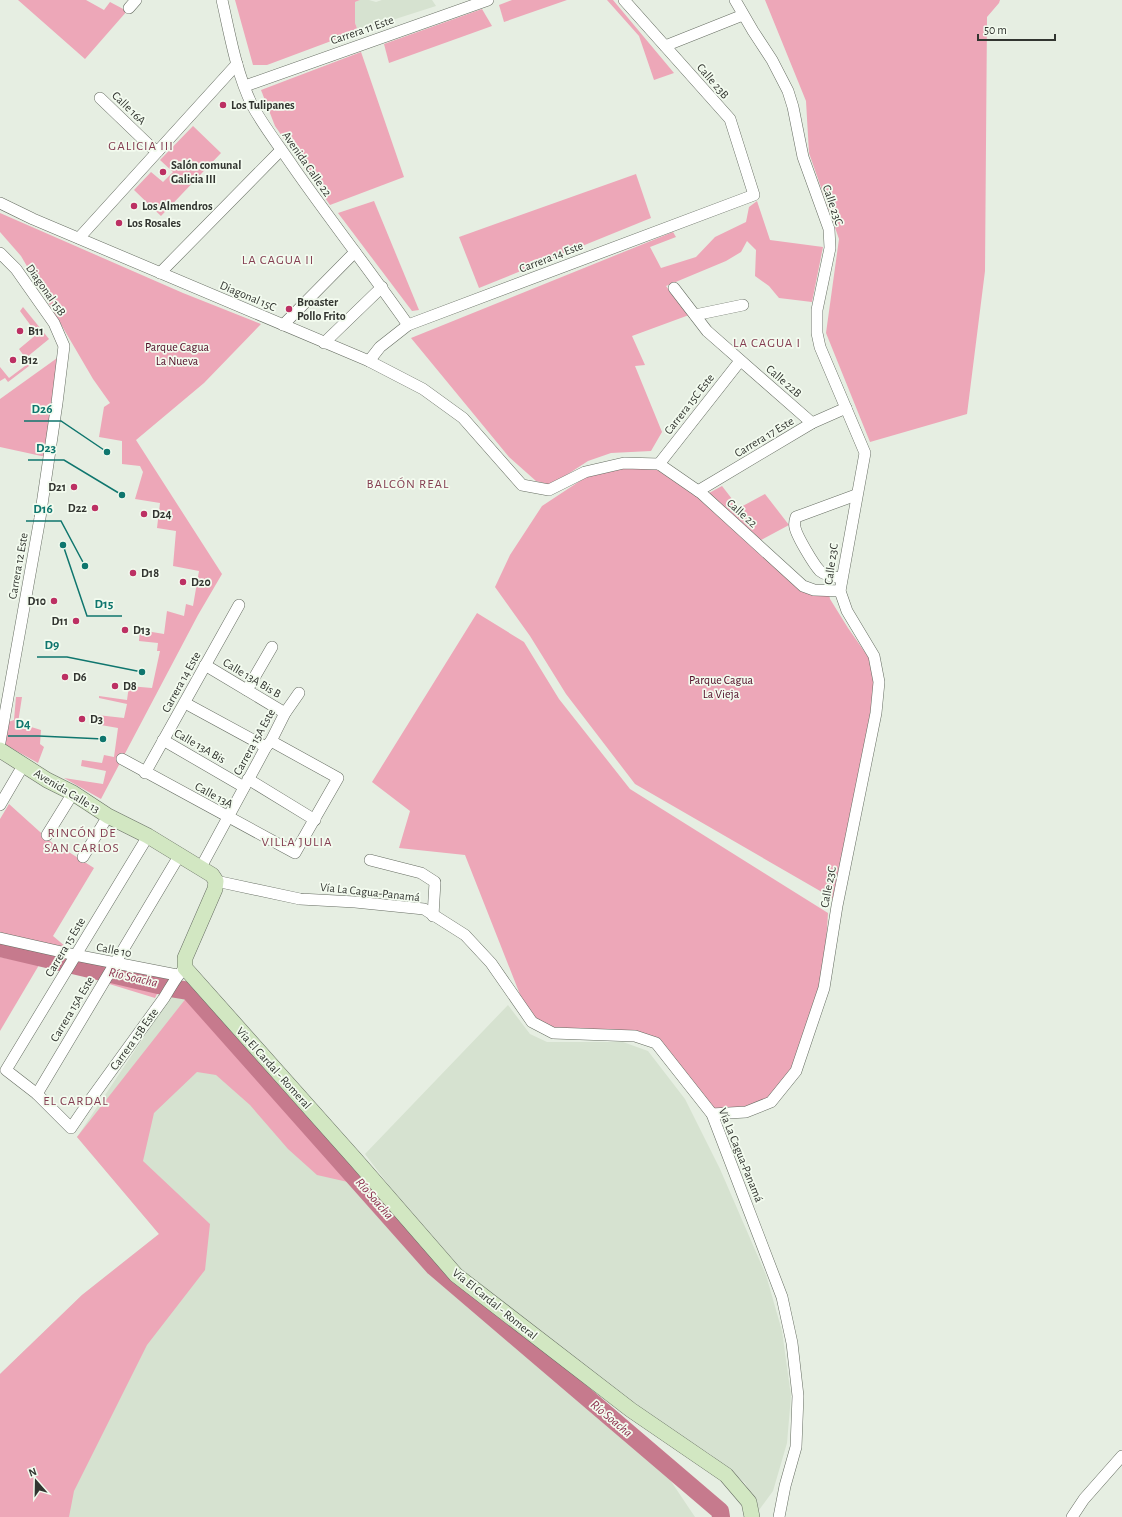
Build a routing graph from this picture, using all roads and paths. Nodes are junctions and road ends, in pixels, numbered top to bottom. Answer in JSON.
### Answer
{"nodes":[{"id":1,"x":222,"y":0,"type":"edge"},
{"id":2,"x":488,"y":0,"type":"edge"},
{"id":3,"x":624,"y":0,"type":"edge"},
{"id":4,"x":735,"y":0,"type":"edge"},
{"id":5,"x":743,"y":16,"type":"junction"},
{"id":6,"x":665,"y":46,"type":"junction"},
{"id":7,"x":237,"y":64,"type":"junction"},
{"id":8,"x":245,"y":86,"type":"junction"},
{"id":9,"x":100,"y":98,"type":"dead end"},
{"id":10,"x":281,"y":150,"type":"junction"},
{"id":11,"x":158,"y":151,"type":"junction"},
{"id":12,"x":754,"y":195,"type":"joint"},
{"id":13,"x":0,"y":203,"type":"edge"},
{"id":14,"x":79,"y":238,"type":"junction"},
{"id":15,"x":354,"y":252,"type":"junction"},
{"id":16,"x":0,"y":253,"type":"edge"},
{"id":17,"x":160,"y":273,"type":"junction"},
{"id":18,"x":382,"y":287,"type":"junction"},
{"id":19,"x":674,"y":288,"type":"dead end"},
{"id":20,"x":743,"y":305,"type":"dead end"},
{"id":21,"x":695,"y":315,"type":"junction"},
{"id":22,"x":283,"y":325,"type":"junction"},
{"id":23,"x":408,"y":325,"type":"junction"},
{"id":24,"x":324,"y":343,"type":"junction"},
{"id":25,"x":64,"y":346,"type":"joint"},
{"id":26,"x":369,"y":361,"type":"junction"},
{"id":27,"x":740,"y":361,"type":"junction"},
{"id":28,"x":846,"y":408,"type":"junction"},
{"id":29,"x":812,"y":423,"type":"junction"},
{"id":30,"x":658,"y":464,"type":"junction"},
{"id":31,"x":698,"y":491,"type":"junction"},
{"id":32,"x":856,"y":495,"type":"junction"},
{"id":33,"x":841,"y":578,"type":"junction"},
{"id":34,"x":840,"y":591,"type":"junction"},
{"id":35,"x":239,"y":605,"type":"dead end"},
{"id":36,"x":272,"y":647,"type":"dead end"},
{"id":37,"x":205,"y":665,"type":"junction"},
{"id":38,"x":247,"y":690,"type":"junction"},
{"id":39,"x":298,"y":693,"type":"dead end"},
{"id":40,"x":185,"y":703,"type":"junction"},
{"id":41,"x":285,"y":713,"type":"junction"},
{"id":42,"x":163,"y":740,"type":"junction"},
{"id":43,"x":0,"y":742,"type":"edge"},
{"id":44,"x":268,"y":744,"type":"junction"},
{"id":45,"x":0,"y":750,"type":"edge"},
{"id":46,"x":122,"y":759,"type":"dead end"},
{"id":47,"x":24,"y":764,"type":"junction"},
{"id":48,"x":145,"y":773,"type":"junction"},
{"id":49,"x":246,"y":783,"type":"junction"},
{"id":50,"x":73,"y":793,"type":"junction"},
{"id":51,"x":0,"y":805,"type":"edge"},
{"id":52,"x":108,"y":816,"type":"junction"},
{"id":53,"x":228,"y":817,"type":"junction"},
{"id":54,"x":315,"y":820,"type":"junction"},
{"id":55,"x":47,"y":835,"type":"dead end"},
{"id":56,"x":148,"y":836,"type":"junction"},
{"id":57,"x":179,"y":856,"type":"junction"},
{"id":58,"x":83,"y":857,"type":"dead end"},
{"id":59,"x":370,"y":860,"type":"dead end"},
{"id":60,"x":200,"y":869,"type":"junction"},
{"id":61,"x":216,"y":881,"type":"junction"},
{"id":62,"x":433,"y":916,"type":"junction"},
{"id":63,"x":0,"y":938,"type":"edge"},
{"id":64,"x":74,"y":957,"type":"junction"},
{"id":65,"x":112,"y":966,"type":"junction"},
{"id":66,"x":179,"y":975,"type":"junction"},
{"id":67,"x":37,"y":1094,"type":"junction"},
{"id":68,"x":712,"y":1114,"type":"junction"},
{"id":69,"x":1122,"y":1456,"type":"edge"},
{"id":70,"x":752,"y":1517,"type":"edge"},
{"id":71,"x":779,"y":1517,"type":"edge"},
{"id":72,"x":1072,"y":1517,"type":"edge"}],
"edges":[{"from":1,"to":7,"type":"street","name":"Avenida Calle 22"},
{"from":2,"to":8,"type":"street","name":"Carrera 11 Este"},
{"from":3,"to":6,"type":"street","name":"Calle 23B"},
{"from":4,"to":5,"type":"street","name":"Calle 23C"},
{"from":5,"to":6,"type":"street"},
{"from":5,"to":28,"type":"street","name":"Calle 23C"},
{"from":6,"to":12,"type":"street","name":"Calle 23B"},
{"from":7,"to":8,"type":"street","name":"Avenida Calle 22"},
{"from":7,"to":11,"type":"street"},
{"from":8,"to":10,"type":"street","name":"Avenida Calle 22"},
{"from":9,"to":11,"type":"street","name":"Calle 16A"},
{"from":10,"to":15,"type":"street","name":"Avenida Calle 22"},
{"from":10,"to":17,"type":"street"},
{"from":11,"to":14,"type":"street"},
{"from":12,"to":23,"type":"street","name":"Carrera 14 Este"},
{"from":13,"to":14,"type":"street","name":"Diagonal 15C"},
{"from":14,"to":17,"type":"street","name":"Diagonal 15C"},
{"from":15,"to":18,"type":"street","name":"Avenida Calle 22"},
{"from":15,"to":22,"type":"street"},
{"from":16,"to":25,"type":"street","name":"Diagonal 15B"},
{"from":17,"to":22,"type":"street","name":"Diagonal 15C"},
{"from":18,"to":23,"type":"street","name":"Avenida Calle 22"},
{"from":18,"to":24,"type":"street"},
{"from":19,"to":21,"type":"street","name":"Calle 22B"},
{"from":20,"to":21,"type":"street"},
{"from":21,"to":27,"type":"street","name":"Calle 22B"},
{"from":22,"to":24,"type":"street","name":"Diagonal 15C"},
{"from":23,"to":26,"type":"street","name":"Carrera 14 Este"},
{"from":24,"to":26,"type":"street","name":"Diagonal 15C"},
{"from":25,"to":43,"type":"street","name":"Carrera 12 Este"},
{"from":26,"to":30,"type":"street","name":"Diagonal 15C"},
{"from":27,"to":29,"type":"street","name":"Calle 22B"},
{"from":27,"to":30,"type":"street","name":"Carrera 15C Este"},
{"from":28,"to":29,"type":"street","name":"Carrera 17 Este"},
{"from":28,"to":32,"type":"street","name":"Calle 23C"},
{"from":29,"to":31,"type":"street","name":"Carrera 17 Este"},
{"from":30,"to":31,"type":"street","name":"Calle 22"},
{"from":31,"to":34,"type":"street","name":"Calle 22"},
{"from":32,"to":33,"type":"street","name":"Calle 23C"},
{"from":32,"to":33,"type":"street"},
{"from":33,"to":34,"type":"street","name":"Calle 23C"},
{"from":34,"to":68,"type":"street","name":"Calle 23C"},
{"from":35,"to":37,"type":"street","name":"Carrera 14 Este"},
{"from":36,"to":38,"type":"street"},
{"from":37,"to":38,"type":"street","name":"Calle 13A Bis B"},
{"from":37,"to":40,"type":"street","name":"Carrera 14 Este"},
{"from":38,"to":41,"type":"street","name":"Calle 13A Bis B"},
{"from":39,"to":41,"type":"street","name":"Carrera 15A Este"},
{"from":40,"to":42,"type":"street","name":"Carrera 14 Este"},
{"from":40,"to":44,"type":"street"},
{"from":41,"to":44,"type":"street","name":"Carrera 15A Este"},
{"from":42,"to":48,"type":"street","name":"Carrera 14 Este"},
{"from":42,"to":49,"type":"street","name":"Calle 13A Bis"},
{"from":44,"to":49,"type":"street","name":"Carrera 15A Este"},
{"from":44,"to":54,"type":"street"},
{"from":45,"to":47,"type":"main road","name":"Avenida Calle 13"},
{"from":46,"to":48,"type":"street","name":"Calle 13A"},
{"from":47,"to":50,"type":"main road","name":"Avenida Calle 13"},
{"from":47,"to":51,"type":"street"},
{"from":48,"to":53,"type":"street","name":"Calle 13A"},
{"from":49,"to":53,"type":"street","name":"Carrera 15A Este"},
{"from":49,"to":54,"type":"street","name":"Calle 13A Bis"},
{"from":50,"to":52,"type":"main road","name":"Avenida Calle 13"},
{"from":50,"to":55,"type":"street"},
{"from":52,"to":56,"type":"main road","name":"Avenida Calle 13"},
{"from":52,"to":58,"type":"street"},
{"from":53,"to":54,"type":"street","name":"Calle 13A"},
{"from":53,"to":60,"type":"street","name":"Carrera 15A Este"},
{"from":56,"to":57,"type":"main road","name":"Avenida Calle 13"},
{"from":56,"to":64,"type":"street","name":"Carrera 15 Este"},
{"from":57,"to":60,"type":"main road","name":"Avenida Calle 13"},
{"from":57,"to":65,"type":"street","name":"Carrera 15A Este"},
{"from":59,"to":62,"type":"street"},
{"from":60,"to":61,"type":"main road","name":"Avenida Calle 13"},
{"from":61,"to":62,"type":"street","name":"Vía La Cagua-Panamá"},
{"from":61,"to":66,"type":"main road","name":"Carrera 15B Este"},
{"from":62,"to":68,"type":"street","name":"Vía La Cagua-Panamá"},
{"from":63,"to":64,"type":"street","name":"Calle 10"},
{"from":64,"to":65,"type":"street","name":"Calle 10"},
{"from":64,"to":67,"type":"street","name":"Carrera 15 Este"},
{"from":65,"to":66,"type":"street","name":"Calle 10"},
{"from":65,"to":67,"type":"street","name":"Carrera 15A Este"},
{"from":66,"to":67,"type":"street","name":"Carrera 15B Este"},
{"from":66,"to":70,"type":"main road","name":"Vía El Cardal - Romeral"},
{"from":68,"to":71,"type":"street","name":"Vía La Cagua-Panamá"},
{"from":69,"to":72,"type":"street"}]}
